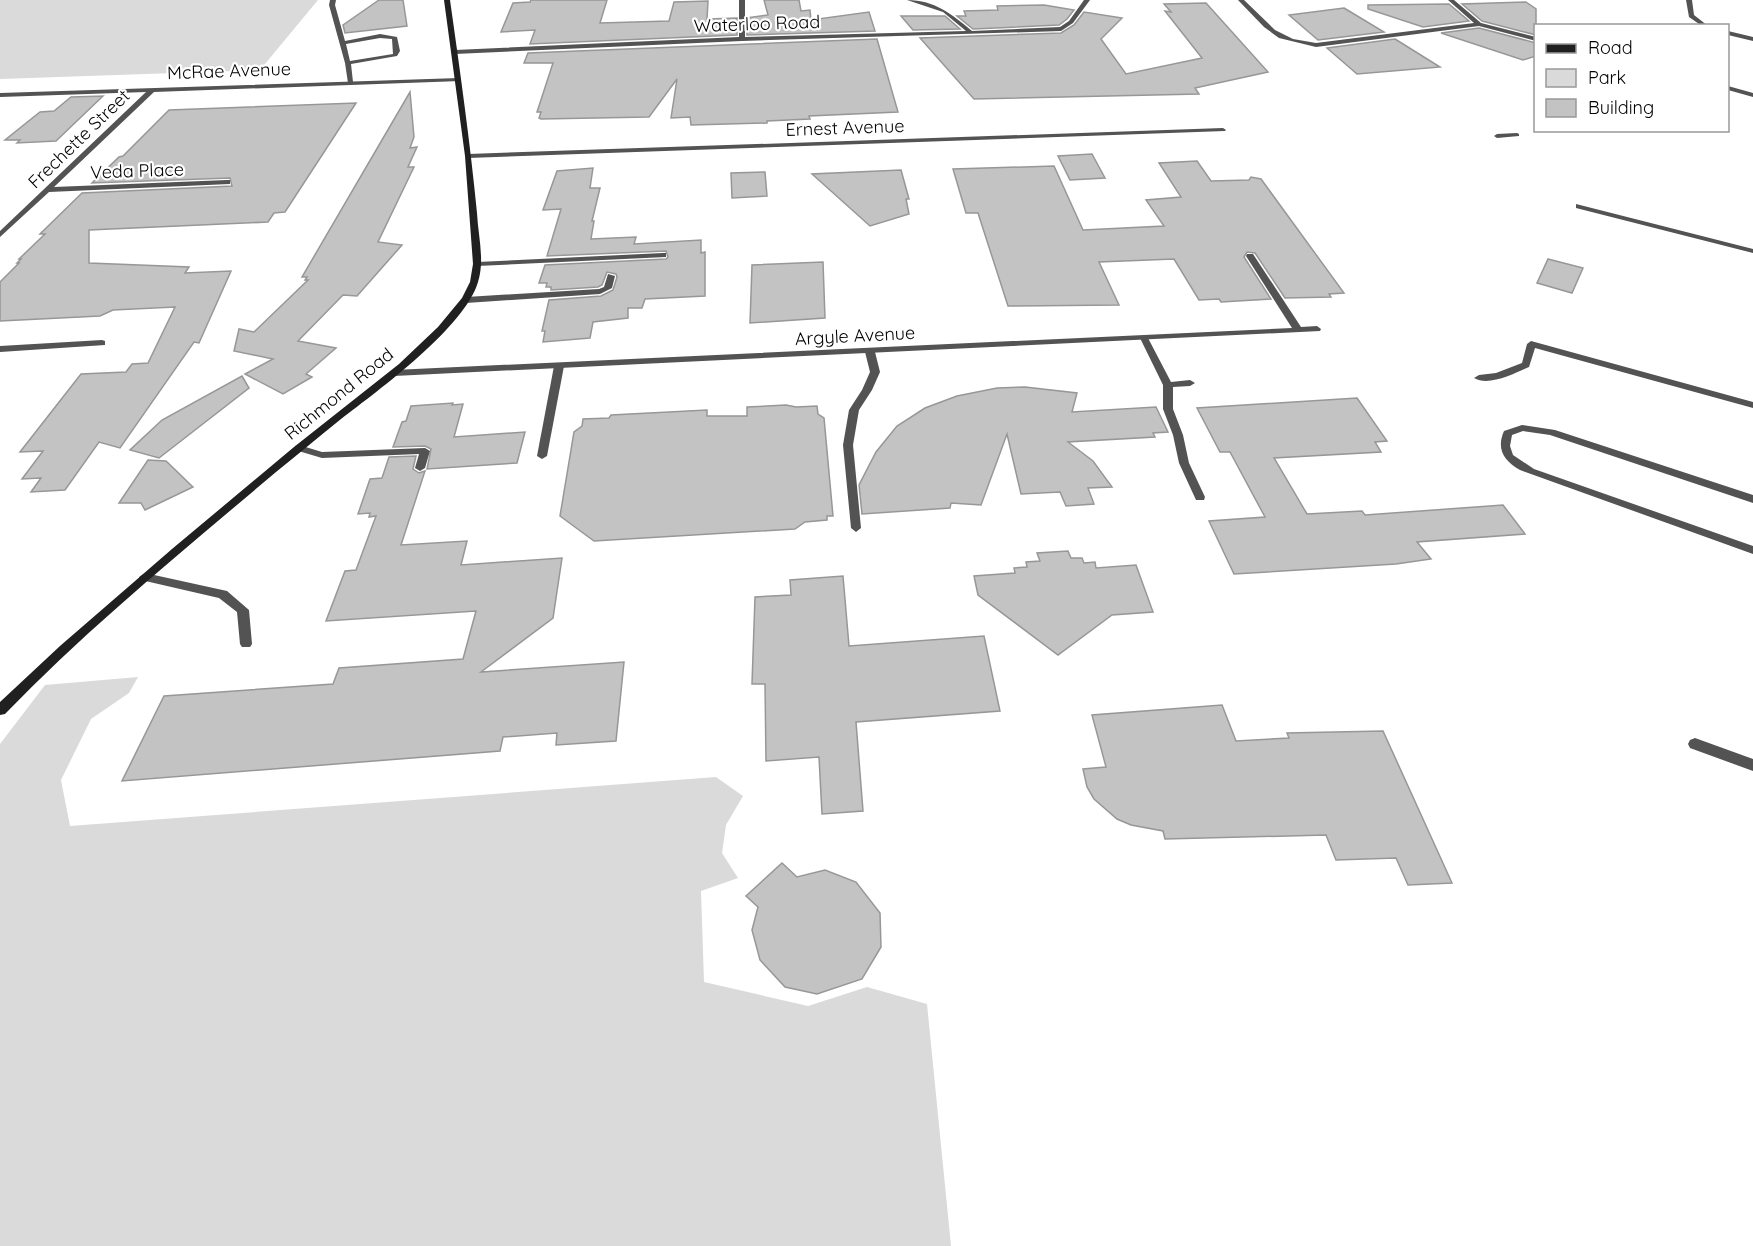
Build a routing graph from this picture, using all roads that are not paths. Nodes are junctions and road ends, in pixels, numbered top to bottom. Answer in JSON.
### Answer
{"nodes":[{"id":1,"x":333,"y":0,"type":"edge"},
{"id":2,"x":447,"y":0,"type":"edge"},
{"id":3,"x":742,"y":0,"type":"edge"},
{"id":4,"x":910,"y":0,"type":"edge"},
{"id":5,"x":1087,"y":0,"type":"edge"},
{"id":6,"x":1241,"y":0,"type":"edge"},
{"id":7,"x":1451,"y":0,"type":"edge"},
{"id":8,"x":1689,"y":0,"type":"edge"},
{"id":9,"x":1479,"y":24,"type":"junction"},
{"id":10,"x":1703,"y":24,"type":"edge"},
{"id":11,"x":971,"y":33,"type":"junction"},
{"id":12,"x":1729,"y":33,"type":"edge"},
{"id":13,"x":1534,"y":38,"type":"edge"},
{"id":14,"x":742,"y":39,"type":"junction"},
{"id":15,"x":1753,"y":39,"type":"edge"},
{"id":16,"x":344,"y":44,"type":"junction"},
{"id":17,"x":455,"y":52,"type":"junction"},
{"id":18,"x":348,"y":63,"type":"junction"},
{"id":19,"x":459,"y":80,"type":"junction"},
{"id":20,"x":350,"y":82,"type":"junction"},
{"id":21,"x":1729,"y":88,"type":"edge"},
{"id":22,"x":153,"y":89,"type":"junction"},
{"id":23,"x":0,"y":95,"type":"edge"},
{"id":24,"x":1753,"y":95,"type":"edge"},
{"id":25,"x":1223,"y":130,"type":"dead end"},
{"id":26,"x":1517,"y":135,"type":"dead end"},
{"id":27,"x":1497,"y":136,"type":"dead end"},
{"id":28,"x":468,"y":156,"type":"junction"},
{"id":29,"x":227,"y":182,"type":"dead end"},
{"id":30,"x":47,"y":190,"type":"junction"},
{"id":31,"x":1579,"y":206,"type":"dead end"},
{"id":32,"x":0,"y":235,"type":"edge"},
{"id":33,"x":1753,"y":251,"type":"edge"},
{"id":34,"x":663,"y":255,"type":"dead end"},
{"id":35,"x":1250,"y":256,"type":"dead end"},
{"id":36,"x":477,"y":264,"type":"junction"},
{"id":37,"x":610,"y":276,"type":"dead end"},
{"id":38,"x":466,"y":300,"type":"junction"},
{"id":39,"x":1317,"y":329,"type":"dead end"},
{"id":40,"x":1298,"y":330,"type":"junction"},
{"id":41,"x":1144,"y":338,"type":"junction"},
{"id":42,"x":102,"y":343,"type":"dead end"},
{"id":43,"x":0,"y":349,"type":"edge"},
{"id":44,"x":870,"y":352,"type":"junction"},
{"id":45,"x":559,"y":366,"type":"junction"},
{"id":46,"x":1487,"y":368,"type":"dead end"},
{"id":47,"x":394,"y":373,"type":"junction"},
{"id":48,"x":1498,"y":376,"type":"junction"},
{"id":49,"x":1479,"y":378,"type":"dead end"},
{"id":50,"x":1190,"y":383,"type":"dead end"},
{"id":51,"x":1168,"y":385,"type":"junction"},
{"id":52,"x":1753,"y":405,"type":"edge"},
{"id":53,"x":299,"y":448,"type":"junction"},
{"id":54,"x":542,"y":456,"type":"dead end"},
{"id":55,"x":420,"y":468,"type":"dead end"},
{"id":56,"x":1200,"y":497,"type":"dead end"},
{"id":57,"x":1753,"y":499,"type":"edge"},
{"id":58,"x":856,"y":528,"type":"dead end"},
{"id":59,"x":1753,"y":550,"type":"edge"},
{"id":60,"x":145,"y":577,"type":"junction"},
{"id":61,"x":246,"y":644,"type":"dead end"},
{"id":62,"x":0,"y":710,"type":"edge"},
{"id":63,"x":1695,"y":744,"type":"dead end"},
{"id":64,"x":1753,"y":765,"type":"edge"}],
"edges":[{"from":1,"to":16,"type":"street"},
{"from":2,"to":17,"type":"main road","name":"Richmond Road"},
{"from":3,"to":14,"type":"street"},
{"from":4,"to":11,"type":"street"},
{"from":5,"to":11,"type":"street","name":"Waterloo Road"},
{"from":6,"to":9,"type":"street"},
{"from":7,"to":9,"type":"street"},
{"from":8,"to":10,"type":"street"},
{"from":9,"to":13,"type":"street"},
{"from":11,"to":14,"type":"street","name":"Waterloo Road"},
{"from":12,"to":15,"type":"street"},
{"from":14,"to":17,"type":"street","name":"Waterloo Road"},
{"from":16,"to":18,"type":"street"},
{"from":16,"to":18,"type":"street"},
{"from":17,"to":19,"type":"main road","name":"Richmond Road"},
{"from":18,"to":20,"type":"street"},
{"from":19,"to":20,"type":"street","name":"McRae Avenue"},
{"from":19,"to":28,"type":"main road","name":"Richmond Road"},
{"from":20,"to":22,"type":"street","name":"McRae Avenue"},
{"from":21,"to":24,"type":"street"},
{"from":22,"to":23,"type":"street","name":"McRae Avenue"},
{"from":22,"to":30,"type":"street","name":"Frechette Street"},
{"from":25,"to":28,"type":"street","name":"Ernest Avenue"},
{"from":26,"to":27,"type":"street"},
{"from":28,"to":36,"type":"main road","name":"Richmond Road"},
{"from":29,"to":30,"type":"street","name":"Veda Place"},
{"from":30,"to":32,"type":"street","name":"Frechette Street"},
{"from":31,"to":33,"type":"street"},
{"from":34,"to":36,"type":"street"},
{"from":35,"to":40,"type":"street"},
{"from":36,"to":38,"type":"main road","name":"Richmond Road"},
{"from":37,"to":38,"type":"street"},
{"from":38,"to":47,"type":"main road","name":"Richmond Road"},
{"from":39,"to":40,"type":"street","name":"Argyle Avenue"},
{"from":40,"to":41,"type":"street","name":"Argyle Avenue"},
{"from":41,"to":44,"type":"street","name":"Argyle Avenue"},
{"from":41,"to":51,"type":"street"},
{"from":42,"to":43,"type":"street"},
{"from":44,"to":45,"type":"street","name":"Argyle Avenue"},
{"from":44,"to":58,"type":"street"},
{"from":45,"to":47,"type":"street","name":"Argyle Avenue"},
{"from":45,"to":54,"type":"street"},
{"from":46,"to":48,"type":"street"},
{"from":47,"to":53,"type":"main road","name":"Richmond Road"},
{"from":48,"to":49,"type":"street"},
{"from":48,"to":52,"type":"street"},
{"from":50,"to":51,"type":"street"},
{"from":51,"to":56,"type":"street"},
{"from":53,"to":55,"type":"street"},
{"from":53,"to":60,"type":"main road","name":"Richmond Road"},
{"from":57,"to":59,"type":"street"},
{"from":60,"to":61,"type":"street"},
{"from":60,"to":62,"type":"main road","name":"Richmond Road"},
{"from":63,"to":64,"type":"street"}]}
